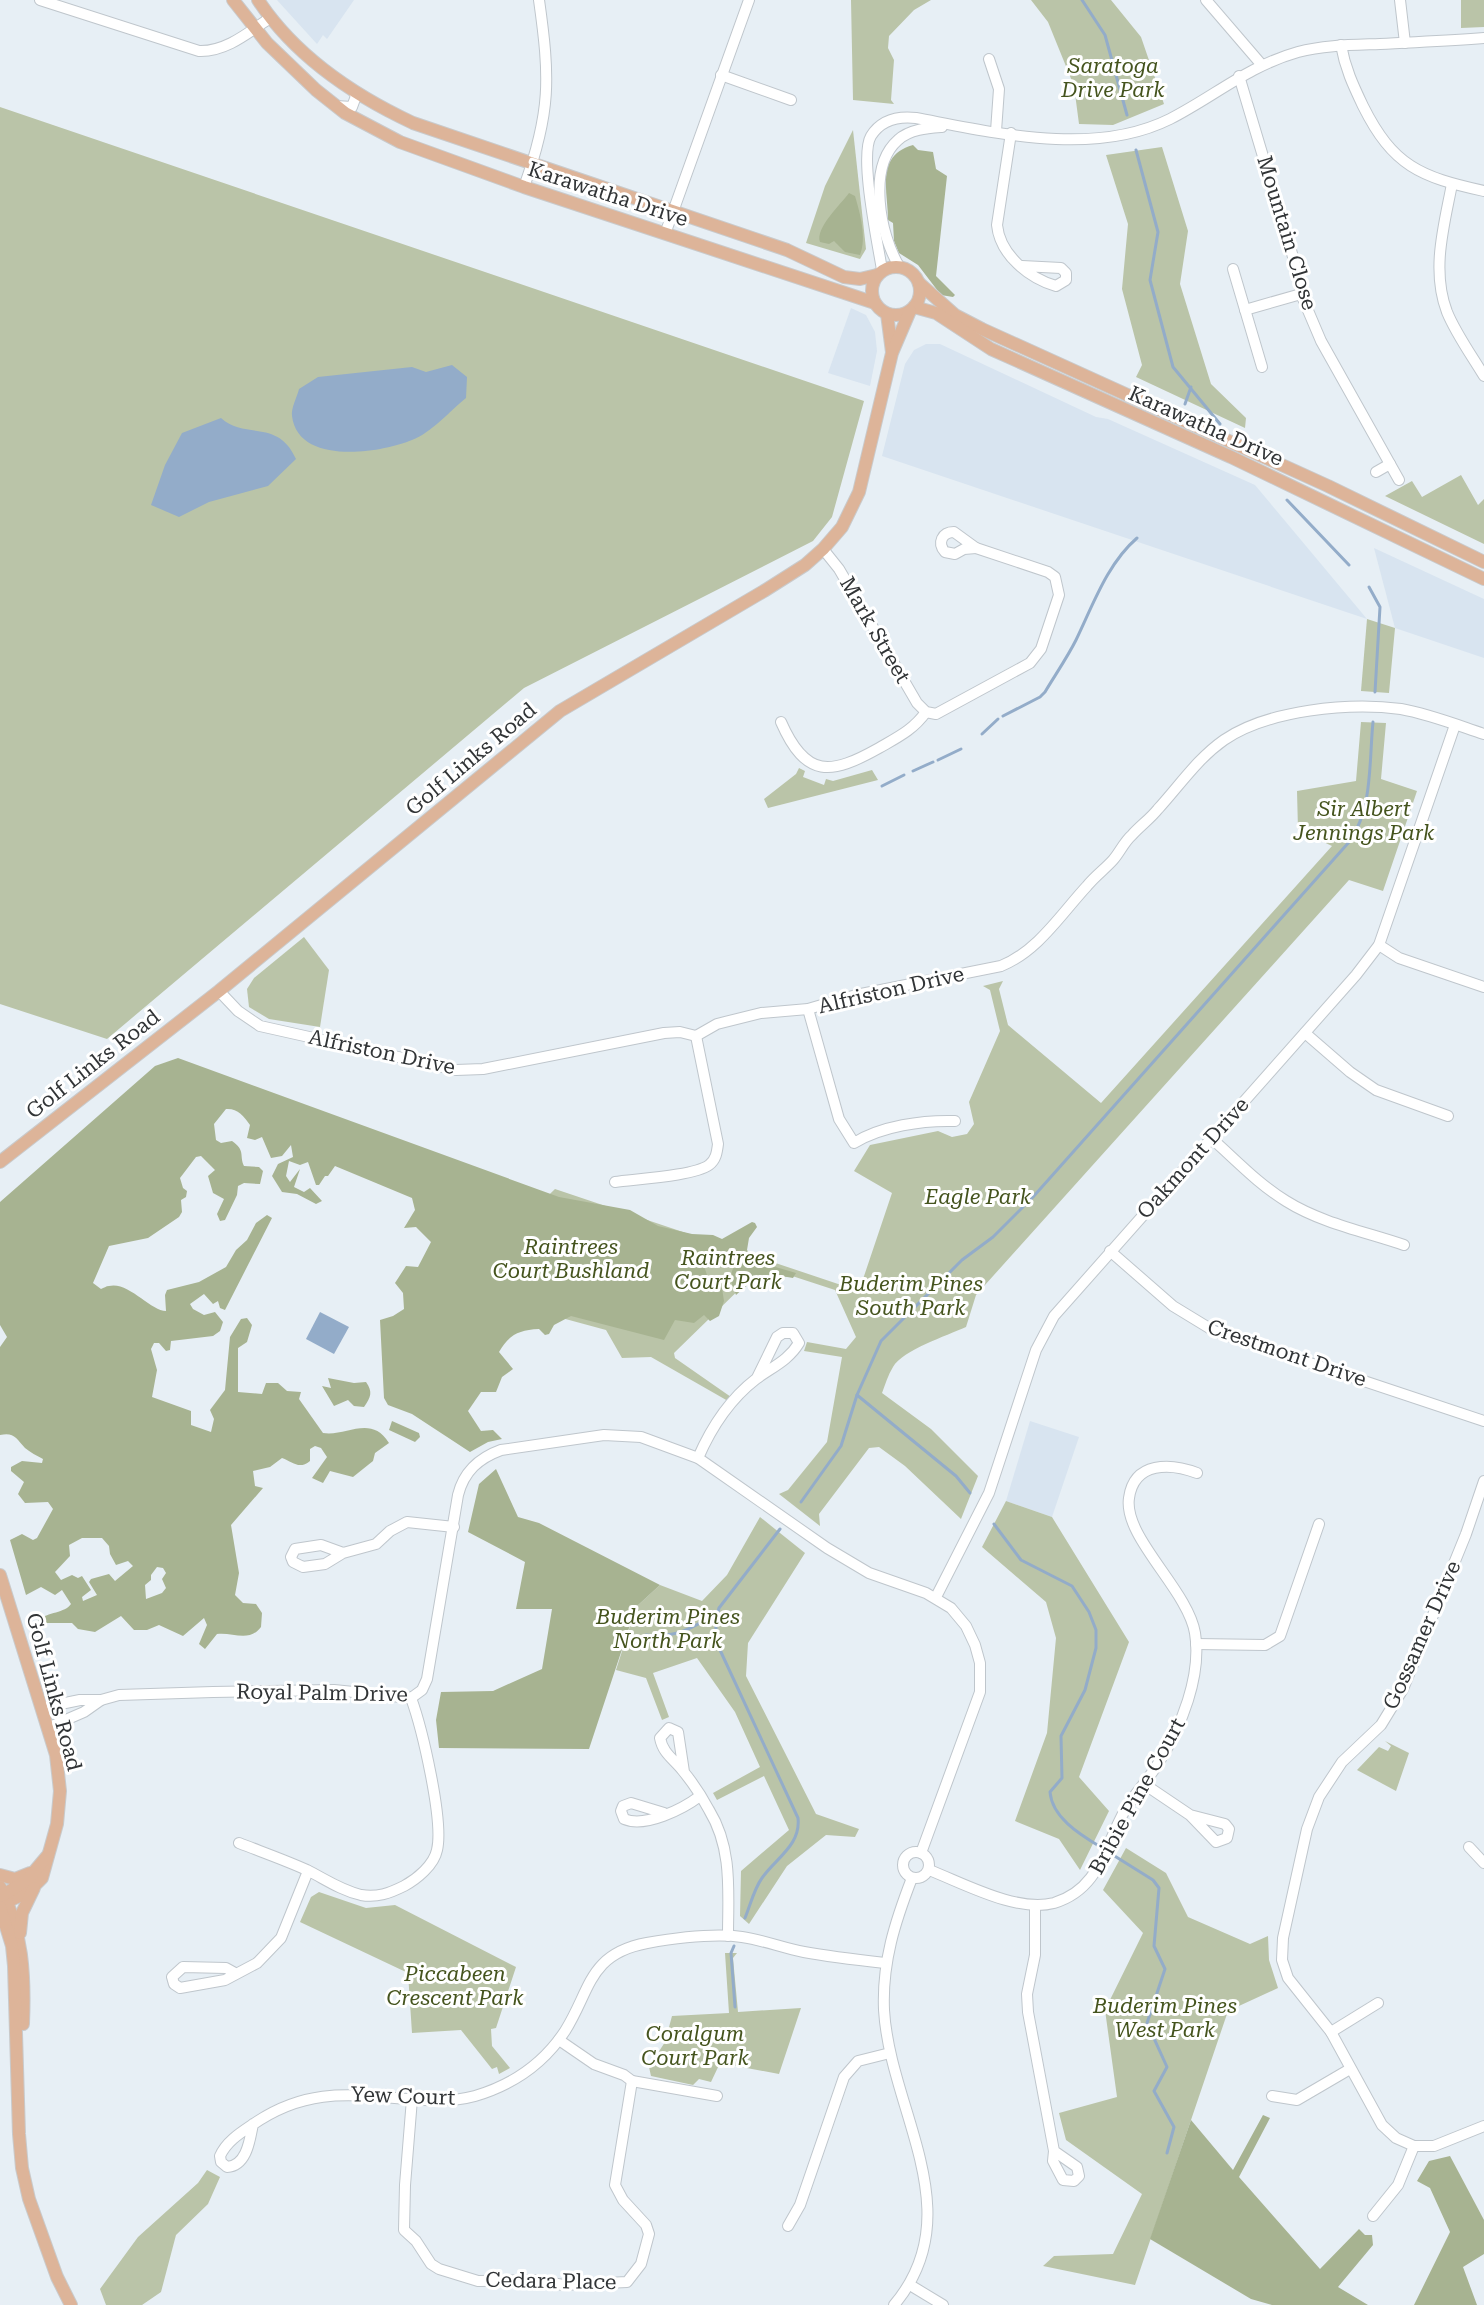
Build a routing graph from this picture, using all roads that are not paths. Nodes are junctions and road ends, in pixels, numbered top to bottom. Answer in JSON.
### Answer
{"nodes":[{"id":1,"x":40,"y":0,"type":"edge"},
{"id":2,"x":233,"y":0,"type":"edge"},
{"id":3,"x":258,"y":0,"type":"edge"},
{"id":4,"x":539,"y":0,"type":"edge"},
{"id":5,"x":749,"y":0,"type":"edge"},
{"id":6,"x":1206,"y":0,"type":"edge"},
{"id":7,"x":1400,"y":0,"type":"edge"},
{"id":8,"x":270,"y":18,"type":"junction"},
{"id":9,"x":254,"y":29,"type":"junction"},
{"id":10,"x":1484,"y":38,"type":"edge"},
{"id":11,"x":1405,"y":43,"type":"junction"},
{"id":12,"x":1341,"y":45,"type":"junction"},
{"id":13,"x":989,"y":59,"type":"dead end"},
{"id":14,"x":1261,"y":64,"type":"junction"},
{"id":15,"x":721,"y":75,"type":"junction"},
{"id":16,"x":1239,"y":76,"type":"junction"},
{"id":17,"x":352,"y":90,"type":"junction"},
{"id":18,"x":791,"y":99,"type":"dead end"},
{"id":19,"x":335,"y":106,"type":"junction"},
{"id":20,"x":957,"y":126,"type":"junction"},
{"id":21,"x":996,"y":131,"type":"junction"},
{"id":22,"x":1011,"y":133,"type":"junction"},
{"id":23,"x":532,"y":164,"type":"junction"},
{"id":24,"x":1452,"y":184,"type":"junction"},
{"id":25,"x":524,"y":187,"type":"junction"},
{"id":26,"x":1484,"y":191,"type":"edge"},
{"id":27,"x":673,"y":212,"type":"junction"},
{"id":28,"x":665,"y":234,"type":"junction"},
{"id":29,"x":899,"y":266,"type":"junction"},
{"id":30,"x":1022,"y":266,"type":"dead end"},
{"id":31,"x":1233,"y":269,"type":"dead end"},
{"id":32,"x":880,"y":273,"type":"junction"},
{"id":33,"x":919,"y":283,"type":"junction"},
{"id":34,"x":1301,"y":294,"type":"junction"},
{"id":35,"x":875,"y":303,"type":"junction"},
{"id":36,"x":912,"y":309,"type":"junction"},
{"id":37,"x":1245,"y":310,"type":"junction"},
{"id":38,"x":888,"y":314,"type":"junction"},
{"id":39,"x":892,"y":353,"type":"junction"},
{"id":40,"x":1262,"y":367,"type":"dead end"},
{"id":41,"x":1484,"y":376,"type":"edge"},
{"id":42,"x":1390,"y":464,"type":"junction"},
{"id":43,"x":1376,"y":472,"type":"dead end"},
{"id":44,"x":1399,"y":480,"type":"dead end"},
{"id":45,"x":976,"y":548,"type":"dead end"},
{"id":46,"x":823,"y":549,"type":"junction"},
{"id":47,"x":1484,"y":562,"type":"edge"},
{"id":48,"x":1484,"y":579,"type":"edge"},
{"id":49,"x":926,"y":711,"type":"junction"},
{"id":50,"x":781,"y":722,"type":"dead end"},
{"id":51,"x":1455,"y":725,"type":"junction"},
{"id":52,"x":1484,"y":734,"type":"edge"},
{"id":53,"x":1379,"y":945,"type":"junction"},
{"id":54,"x":1484,"y":987,"type":"edge"},
{"id":55,"x":219,"y":991,"type":"junction"},
{"id":56,"x":808,"y":1009,"type":"junction"},
{"id":57,"x":1305,"y":1033,"type":"junction"},
{"id":58,"x":696,"y":1036,"type":"junction"},
{"id":59,"x":1448,"y":1116,"type":"dead end"},
{"id":60,"x":955,"y":1121,"type":"dead end"},
{"id":61,"x":1211,"y":1138,"type":"junction"},
{"id":62,"x":0,"y":1162,"type":"edge"},
{"id":63,"x":615,"y":1182,"type":"dead end"},
{"id":64,"x":1404,"y":1245,"type":"dead end"},
{"id":65,"x":1110,"y":1251,"type":"junction"},
{"id":66,"x":757,"y":1378,"type":"dead end"},
{"id":67,"x":1484,"y":1421,"type":"edge"},
{"id":68,"x":698,"y":1458,"type":"junction"},
{"id":69,"x":1197,"y":1473,"type":"dead end"},
{"id":70,"x":1484,"y":1481,"type":"edge"},
{"id":71,"x":1318,"y":1524,"type":"dead end"},
{"id":72,"x":454,"y":1527,"type":"junction"},
{"id":73,"x":343,"y":1553,"type":"dead end"},
{"id":74,"x":0,"y":1575,"type":"edge"},
{"id":75,"x":936,"y":1597,"type":"junction"},
{"id":76,"x":1196,"y":1644,"type":"junction"},
{"id":77,"x":411,"y":1698,"type":"junction"},
{"id":78,"x":101,"y":1700,"type":"junction"},
{"id":79,"x":41,"y":1708,"type":"junction"},
{"id":80,"x":47,"y":1728,"type":"junction"},
{"id":81,"x":684,"y":1772,"type":"dead end"},
{"id":82,"x":1144,"y":1784,"type":"junction"},
{"id":83,"x":700,"y":1796,"type":"junction"},
{"id":84,"x":664,"y":1813,"type":"dead end"},
{"id":85,"x":1190,"y":1815,"type":"dead end"},
{"id":86,"x":239,"y":1843,"type":"dead end"},
{"id":87,"x":1469,"y":1847,"type":"dead end"},
{"id":88,"x":921,"y":1853,"type":"junction"},
{"id":89,"x":48,"y":1855,"type":"junction"},
{"id":90,"x":1484,"y":1863,"type":"edge"},
{"id":91,"x":929,"y":1870,"type":"junction"},
{"id":92,"x":35,"y":1871,"type":"junction"},
{"id":93,"x":308,"y":1871,"type":"junction"},
{"id":94,"x":0,"y":1875,"type":"edge"},
{"id":95,"x":912,"y":1878,"type":"junction"},
{"id":96,"x":35,"y":1887,"type":"junction"},
{"id":97,"x":2,"y":1899,"type":"edge"},
{"id":98,"x":1035,"y":1906,"type":"junction"},
{"id":99,"x":728,"y":1936,"type":"junction"},
{"id":100,"x":19,"y":1941,"type":"junction"},
{"id":101,"x":885,"y":1964,"type":"junction"},
{"id":102,"x":235,"y":1973,"type":"junction"},
{"id":103,"x":1378,"y":2003,"type":"dead end"},
{"id":104,"x":1331,"y":2032,"type":"junction"},
{"id":105,"x":559,"y":2040,"type":"junction"},
{"id":106,"x":890,"y":2053,"type":"junction"},
{"id":107,"x":18,"y":2064,"type":"junction"},
{"id":108,"x":1350,"y":2069,"type":"junction"},
{"id":109,"x":632,"y":2081,"type":"junction"},
{"id":110,"x":717,"y":2096,"type":"dead end"},
{"id":111,"x":1272,"y":2096,"type":"dead end"},
{"id":112,"x":412,"y":2099,"type":"junction"},
{"id":113,"x":253,"y":2124,"type":"dead end"},
{"id":114,"x":1484,"y":2126,"type":"edge"},
{"id":115,"x":1414,"y":2146,"type":"junction"},
{"id":116,"x":1054,"y":2151,"type":"dead end"},
{"id":117,"x":1373,"y":2216,"type":"dead end"},
{"id":118,"x":788,"y":2226,"type":"dead end"},
{"id":119,"x":910,"y":2285,"type":"junction"},
{"id":120,"x":71,"y":2305,"type":"edge"},
{"id":121,"x":894,"y":2305,"type":"edge"},
{"id":122,"x":943,"y":2305,"type":"edge"}],
"edges":[{"from":1,"to":9,"type":"street"},
{"from":2,"to":9,"type":"main road","name":"Karawatha Drive"},
{"from":3,"to":8,"type":"main road","name":"Karawatha Drive"},
{"from":4,"to":23,"type":"street"},
{"from":5,"to":15,"type":"street"},
{"from":6,"to":14,"type":"street"},
{"from":7,"to":11,"type":"street"},
{"from":8,"to":9,"type":"street"},
{"from":8,"to":17,"type":"main road","name":"Karawatha Drive"},
{"from":9,"to":19,"type":"main road","name":"Karawatha Drive"},
{"from":10,"to":11,"type":"street"},
{"from":11,"to":12,"type":"street"},
{"from":12,"to":14,"type":"street"},
{"from":12,"to":24,"type":"street"},
{"from":13,"to":21,"type":"street"},
{"from":14,"to":16,"type":"street"},
{"from":15,"to":18,"type":"street"},
{"from":15,"to":27,"type":"street"},
{"from":16,"to":22,"type":"street"},
{"from":16,"to":34,"type":"street","name":"Mountain Close"},
{"from":17,"to":19,"type":"street"},
{"from":17,"to":23,"type":"main road","name":"Karawatha Drive"},
{"from":19,"to":25,"type":"main road","name":"Karawatha Drive"},
{"from":20,"to":21,"type":"street"},
{"from":20,"to":29,"type":"street"},
{"from":20,"to":32,"type":"street"},
{"from":21,"to":22,"type":"street"},
{"from":22,"to":30,"type":"street"},
{"from":23,"to":25,"type":"street"},
{"from":23,"to":27,"type":"main road","name":"Karawatha Drive"},
{"from":24,"to":26,"type":"street"},
{"from":24,"to":41,"type":"street"},
{"from":25,"to":28,"type":"main road","name":"Karawatha Drive"},
{"from":27,"to":28,"type":"street"},
{"from":27,"to":32,"type":"main road","name":"Karawatha Drive"},
{"from":28,"to":35,"type":"main road","name":"Karawatha Drive"},
{"from":29,"to":32,"type":"main road"},
{"from":29,"to":33,"type":"main road"},
{"from":31,"to":37,"type":"street"},
{"from":32,"to":35,"type":"main road"},
{"from":33,"to":36,"type":"main road"},
{"from":33,"to":47,"type":"main road","name":"Karawatha Drive"},
{"from":34,"to":37,"type":"street"},
{"from":34,"to":42,"type":"street","name":"Mountain Close"},
{"from":35,"to":38,"type":"main road"},
{"from":36,"to":38,"type":"main road"},
{"from":36,"to":39,"type":"main road","name":"Golf Links Road"},
{"from":36,"to":48,"type":"main road","name":"Karawatha Drive"},
{"from":37,"to":40,"type":"street"},
{"from":38,"to":39,"type":"main road","name":"Golf Links Road"},
{"from":39,"to":46,"type":"main road","name":"Golf Links Road"},
{"from":42,"to":43,"type":"street"},
{"from":42,"to":44,"type":"street","name":"Mountain Close"},
{"from":45,"to":49,"type":"street"},
{"from":46,"to":49,"type":"street","name":"Mark Street"},
{"from":46,"to":55,"type":"main road","name":"Golf Links Road"},
{"from":49,"to":50,"type":"street"},
{"from":51,"to":52,"type":"street","name":"Alfriston Drive"},
{"from":51,"to":53,"type":"street","name":"Oakmont Drive"},
{"from":51,"to":56,"type":"street","name":"Alfriston Drive"},
{"from":53,"to":54,"type":"street"},
{"from":53,"to":57,"type":"street","name":"Oakmont Drive"},
{"from":55,"to":58,"type":"street","name":"Alfriston Drive"},
{"from":55,"to":62,"type":"main road","name":"Golf Links Road"},
{"from":56,"to":58,"type":"street","name":"Alfriston Drive"},
{"from":56,"to":60,"type":"street"},
{"from":57,"to":59,"type":"street"},
{"from":57,"to":61,"type":"street","name":"Oakmont Drive"},
{"from":58,"to":63,"type":"street"},
{"from":61,"to":64,"type":"street"},
{"from":61,"to":65,"type":"street","name":"Oakmont Drive"},
{"from":65,"to":67,"type":"street","name":"Crestmont Drive"},
{"from":65,"to":75,"type":"street","name":"Oakmont Drive"},
{"from":66,"to":68,"type":"street"},
{"from":68,"to":72,"type":"street","name":"Royal Palm Drive"},
{"from":68,"to":75,"type":"street","name":"Royal Palm Drive"},
{"from":69,"to":76,"type":"street","name":"Bribie Pine Court"},
{"from":70,"to":104,"type":"street","name":"Gossamer Drive"},
{"from":71,"to":76,"type":"street"},
{"from":72,"to":73,"type":"street"},
{"from":72,"to":77,"type":"street","name":"Royal Palm Drive"},
{"from":74,"to":79,"type":"main road","name":"Golf Links Road"},
{"from":75,"to":88,"type":"street"},
{"from":76,"to":82,"type":"street","name":"Bribie Pine Court"},
{"from":77,"to":78,"type":"street","name":"Royal Palm Drive"},
{"from":77,"to":93,"type":"street"},
{"from":78,"to":79,"type":"street","name":"Royal Palm Drive"},
{"from":78,"to":80,"type":"street","name":"Royal Palm Drive"},
{"from":79,"to":80,"type":"main road","name":"Golf Links Road"},
{"from":80,"to":89,"type":"main road","name":"Golf Links Road"},
{"from":81,"to":83,"type":"street"},
{"from":82,"to":85,"type":"street"},
{"from":82,"to":98,"type":"street","name":"Bribie Pine Court"},
{"from":83,"to":84,"type":"street"},
{"from":83,"to":99,"type":"street"},
{"from":86,"to":93,"type":"street"},
{"from":87,"to":90,"type":"street"},
{"from":88,"to":91,"type":"street"},
{"from":88,"to":95,"type":"street"},
{"from":89,"to":92,"type":"main road","name":"Golf Links Road"},
{"from":89,"to":96,"type":"main road","name":"Golf Links Road"},
{"from":91,"to":95,"type":"street"},
{"from":91,"to":98,"type":"street","name":"Bribie Pine Court"},
{"from":92,"to":94,"type":"main road"},
{"from":92,"to":97,"type":"main road","name":"Golf Links Road"},
{"from":93,"to":102,"type":"street"},
{"from":95,"to":101,"type":"street"},
{"from":96,"to":97,"type":"main road"},
{"from":96,"to":100,"type":"main road","name":"Golf Links Road"},
{"from":97,"to":100,"type":"main road"},
{"from":97,"to":107,"type":"main road"},
{"from":98,"to":116,"type":"street"},
{"from":99,"to":101,"type":"street","name":"Yew Court"},
{"from":99,"to":105,"type":"street","name":"Yew Court"},
{"from":100,"to":107,"type":"main road"},
{"from":101,"to":106,"type":"street"},
{"from":102,"to":102,"type":"street"},
{"from":103,"to":104,"type":"street"},
{"from":104,"to":108,"type":"street","name":"Gossamer Drive"},
{"from":105,"to":109,"type":"street"},
{"from":105,"to":112,"type":"street","name":"Yew Court"},
{"from":106,"to":118,"type":"street"},
{"from":106,"to":119,"type":"street"},
{"from":107,"to":120,"type":"main road"},
{"from":108,"to":111,"type":"street"},
{"from":108,"to":115,"type":"street","name":"Gossamer Drive"},
{"from":109,"to":110,"type":"street"},
{"from":109,"to":112,"type":"street","name":"Cedara Place"},
{"from":112,"to":113,"type":"street","name":"Yew Court"},
{"from":114,"to":115,"type":"street"},
{"from":115,"to":117,"type":"street"},
{"from":119,"to":121,"type":"street"},
{"from":119,"to":122,"type":"street"}]}
